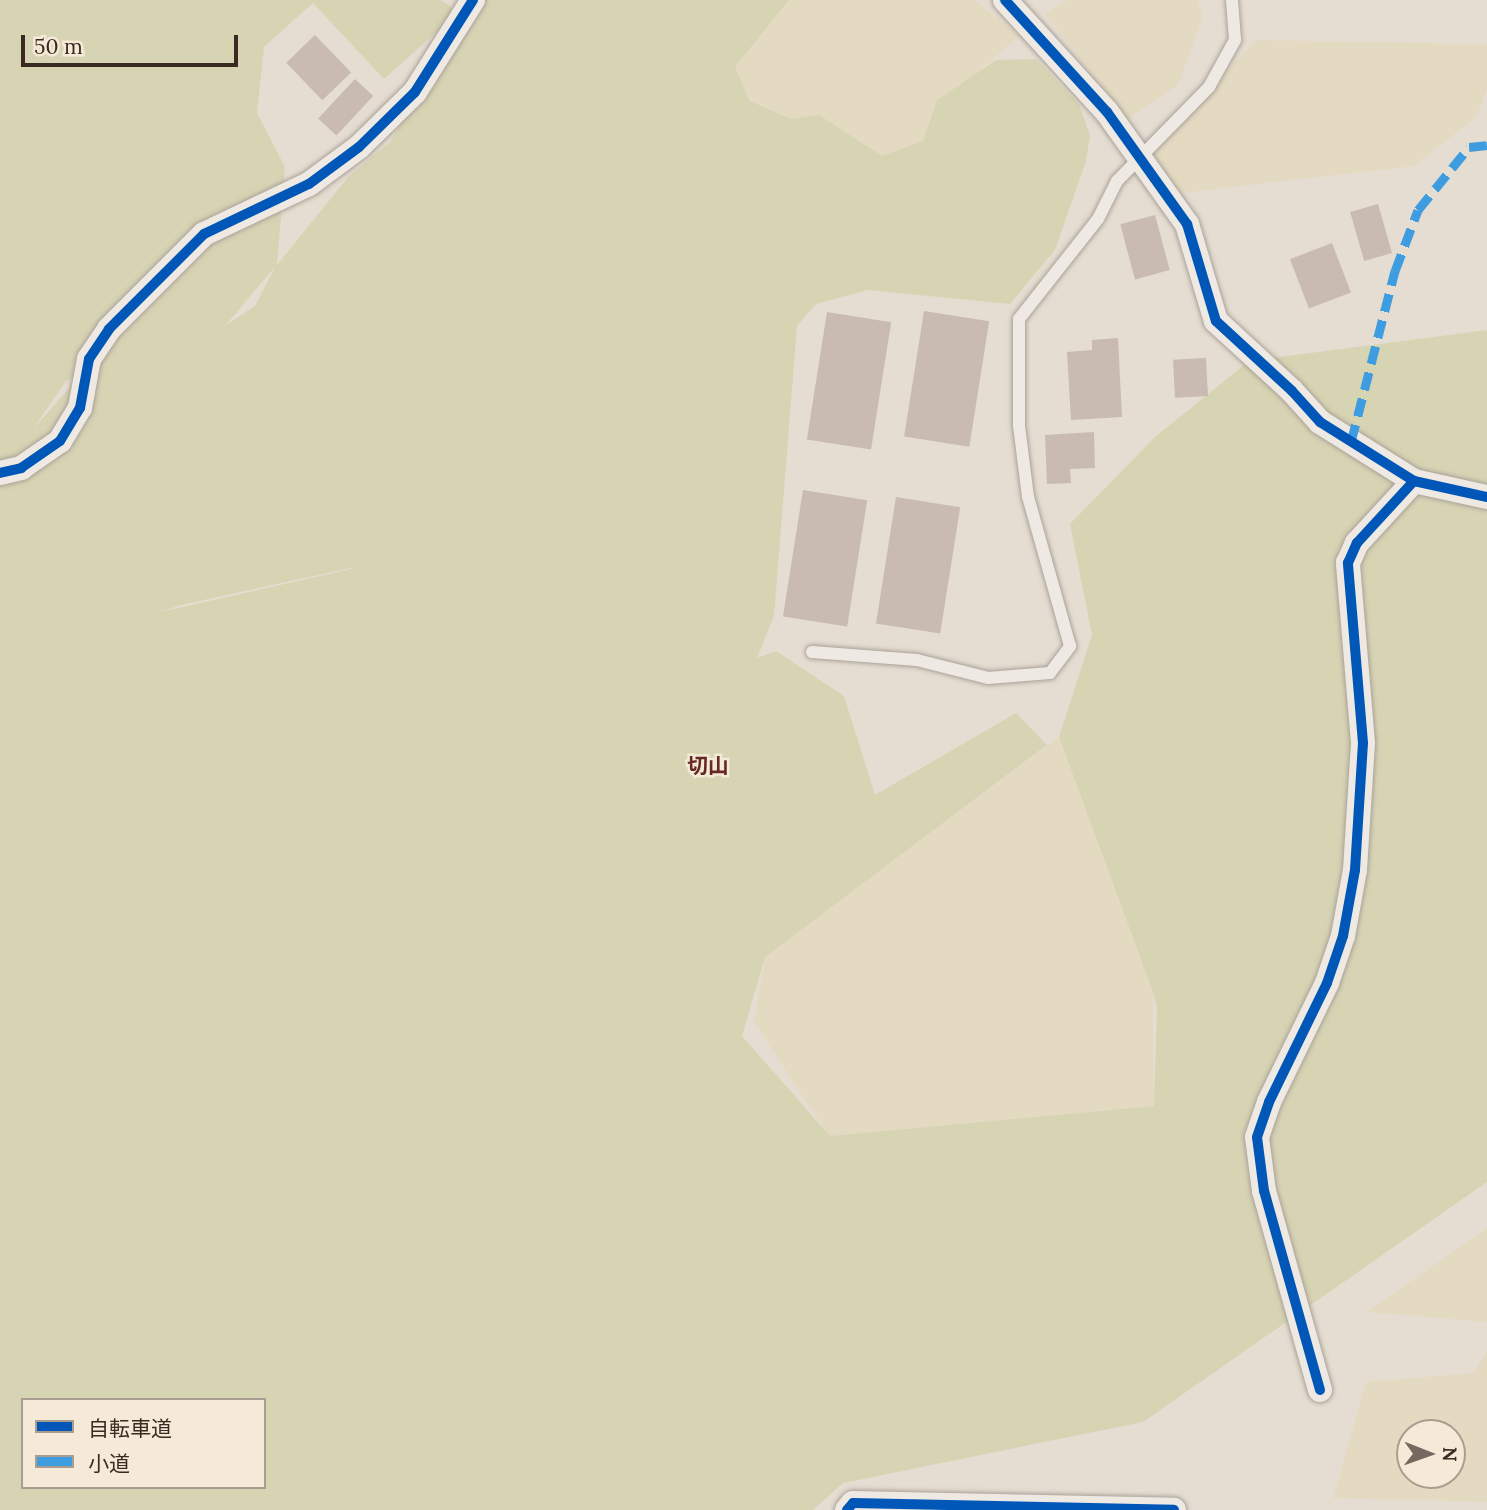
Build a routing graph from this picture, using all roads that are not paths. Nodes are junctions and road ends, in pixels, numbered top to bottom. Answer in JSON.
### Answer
{"nodes":[{"id":1,"x":473,"y":0,"type":"edge"},
{"id":2,"x":1005,"y":0,"type":"edge"},
{"id":3,"x":1232,"y":0,"type":"edge"},
{"id":4,"x":1139,"y":156,"type":"junction"},
{"id":5,"x":0,"y":473,"type":"edge"},
{"id":6,"x":1414,"y":481,"type":"junction"},
{"id":7,"x":1487,"y":497,"type":"edge"},
{"id":8,"x":812,"y":652,"type":"dead end"},
{"id":9,"x":1320,"y":1390,"type":"dead end"},
{"id":10,"x":847,"y":1510,"type":"edge"},
{"id":11,"x":1152,"y":1510,"type":"edge"},
{"id":12,"x":1174,"y":1510,"type":"edge"}],
"edges":[{"from":1,"to":5,"type":"street"},
{"from":2,"to":4,"type":"street"},
{"from":3,"to":4,"type":"lane"},
{"from":4,"to":6,"type":"street"},
{"from":4,"to":8,"type":"lane"},
{"from":6,"to":7,"type":"street"},
{"from":6,"to":9,"type":"street"},
{"from":10,"to":11,"type":"street"},
{"from":11,"to":12,"type":"street"}]}
